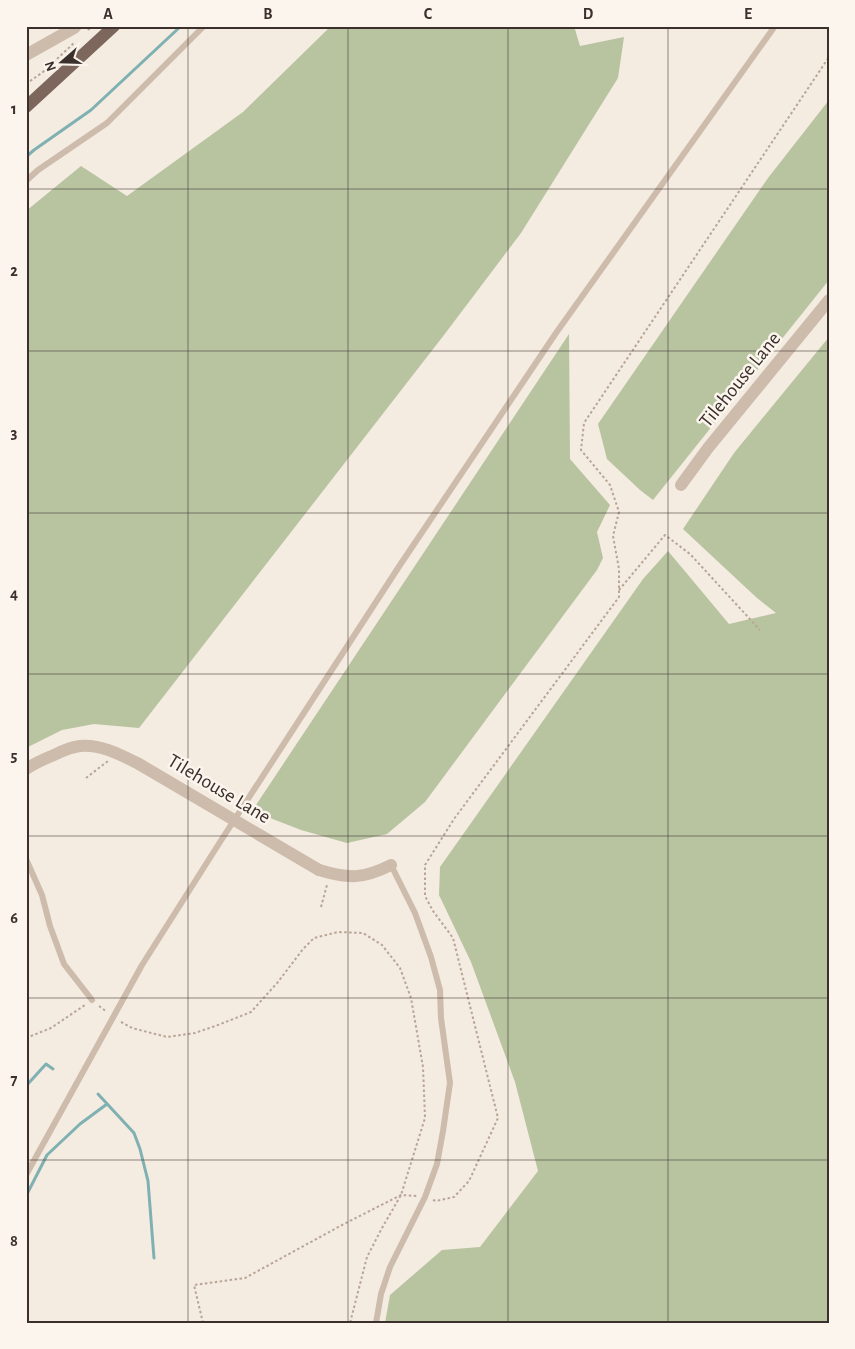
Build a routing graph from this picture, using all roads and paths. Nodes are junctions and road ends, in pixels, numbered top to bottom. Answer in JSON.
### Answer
{"nodes":[{"id":1,"x":92,"y":26,"type":"edge"},
{"id":2,"x":114,"y":26,"type":"edge"},
{"id":3,"x":204,"y":26,"type":"edge"},
{"id":4,"x":774,"y":26,"type":"edge"},
{"id":5,"x":80,"y":30,"type":"edge"},
{"id":6,"x":78,"y":39,"type":"dead end"},
{"id":7,"x":26,"y":55,"type":"edge"},
{"id":8,"x":829,"y":57,"type":"edge"},
{"id":9,"x":26,"y":84,"type":"edge"},
{"id":10,"x":26,"y":107,"type":"edge"},
{"id":11,"x":26,"y":181,"type":"edge"},
{"id":12,"x":829,"y":300,"type":"edge"},
{"id":13,"x":681,"y":485,"type":"dead end"},
{"id":14,"x":619,"y":590,"type":"junction"},
{"id":15,"x":760,"y":630,"type":"dead end"},
{"id":16,"x":118,"y":753,"type":"junction"},
{"id":17,"x":26,"y":769,"type":"edge"},
{"id":18,"x":86,"y":778,"type":"dead end"},
{"id":19,"x":26,"y":859,"type":"edge"},
{"id":20,"x":391,"y":865,"type":"joint"},
{"id":21,"x":325,"y":872,"type":"junction"},
{"id":22,"x":321,"y":907,"type":"dead end"},
{"id":23,"x":92,"y":1000,"type":"junction"},
{"id":24,"x":113,"y":1017,"type":"junction"},
{"id":25,"x":26,"y":1038,"type":"edge"},
{"id":26,"x":26,"y":1175,"type":"edge"},
{"id":27,"x":401,"y":1195,"type":"junction"},
{"id":28,"x":454,"y":1197,"type":"dead end"},
{"id":29,"x":203,"y":1323,"type":"edge"},
{"id":30,"x":350,"y":1323,"type":"edge"},
{"id":31,"x":376,"y":1323,"type":"edge"}],
"edges":[{"from":1,"to":5,"type":"path"},
{"from":2,"to":10,"type":"main road"},
{"from":3,"to":11,"type":"lane"},
{"from":4,"to":24,"type":"lane"},
{"from":5,"to":7,"type":"street"},
{"from":6,"to":9,"type":"path"},
{"from":8,"to":14,"type":"path"},
{"from":12,"to":13,"type":"street","name":"Tilehouse Lane"},
{"from":14,"to":15,"type":"path"},
{"from":14,"to":28,"type":"path"},
{"from":16,"to":17,"type":"street","name":"Tilehouse Lane"},
{"from":16,"to":18,"type":"path"},
{"from":16,"to":21,"type":"street","name":"Tilehouse Lane","bridge":true},
{"from":19,"to":23,"type":"lane"},
{"from":20,"to":21,"type":"street","name":"Tilehouse Lane"},
{"from":20,"to":31,"type":"lane"},
{"from":21,"to":22,"type":"path"},
{"from":23,"to":24,"type":"path"},
{"from":23,"to":25,"type":"path"},
{"from":24,"to":26,"type":"lane"},
{"from":24,"to":27,"type":"path"},
{"from":27,"to":29,"type":"path"},
{"from":27,"to":30,"type":"path"}]}
